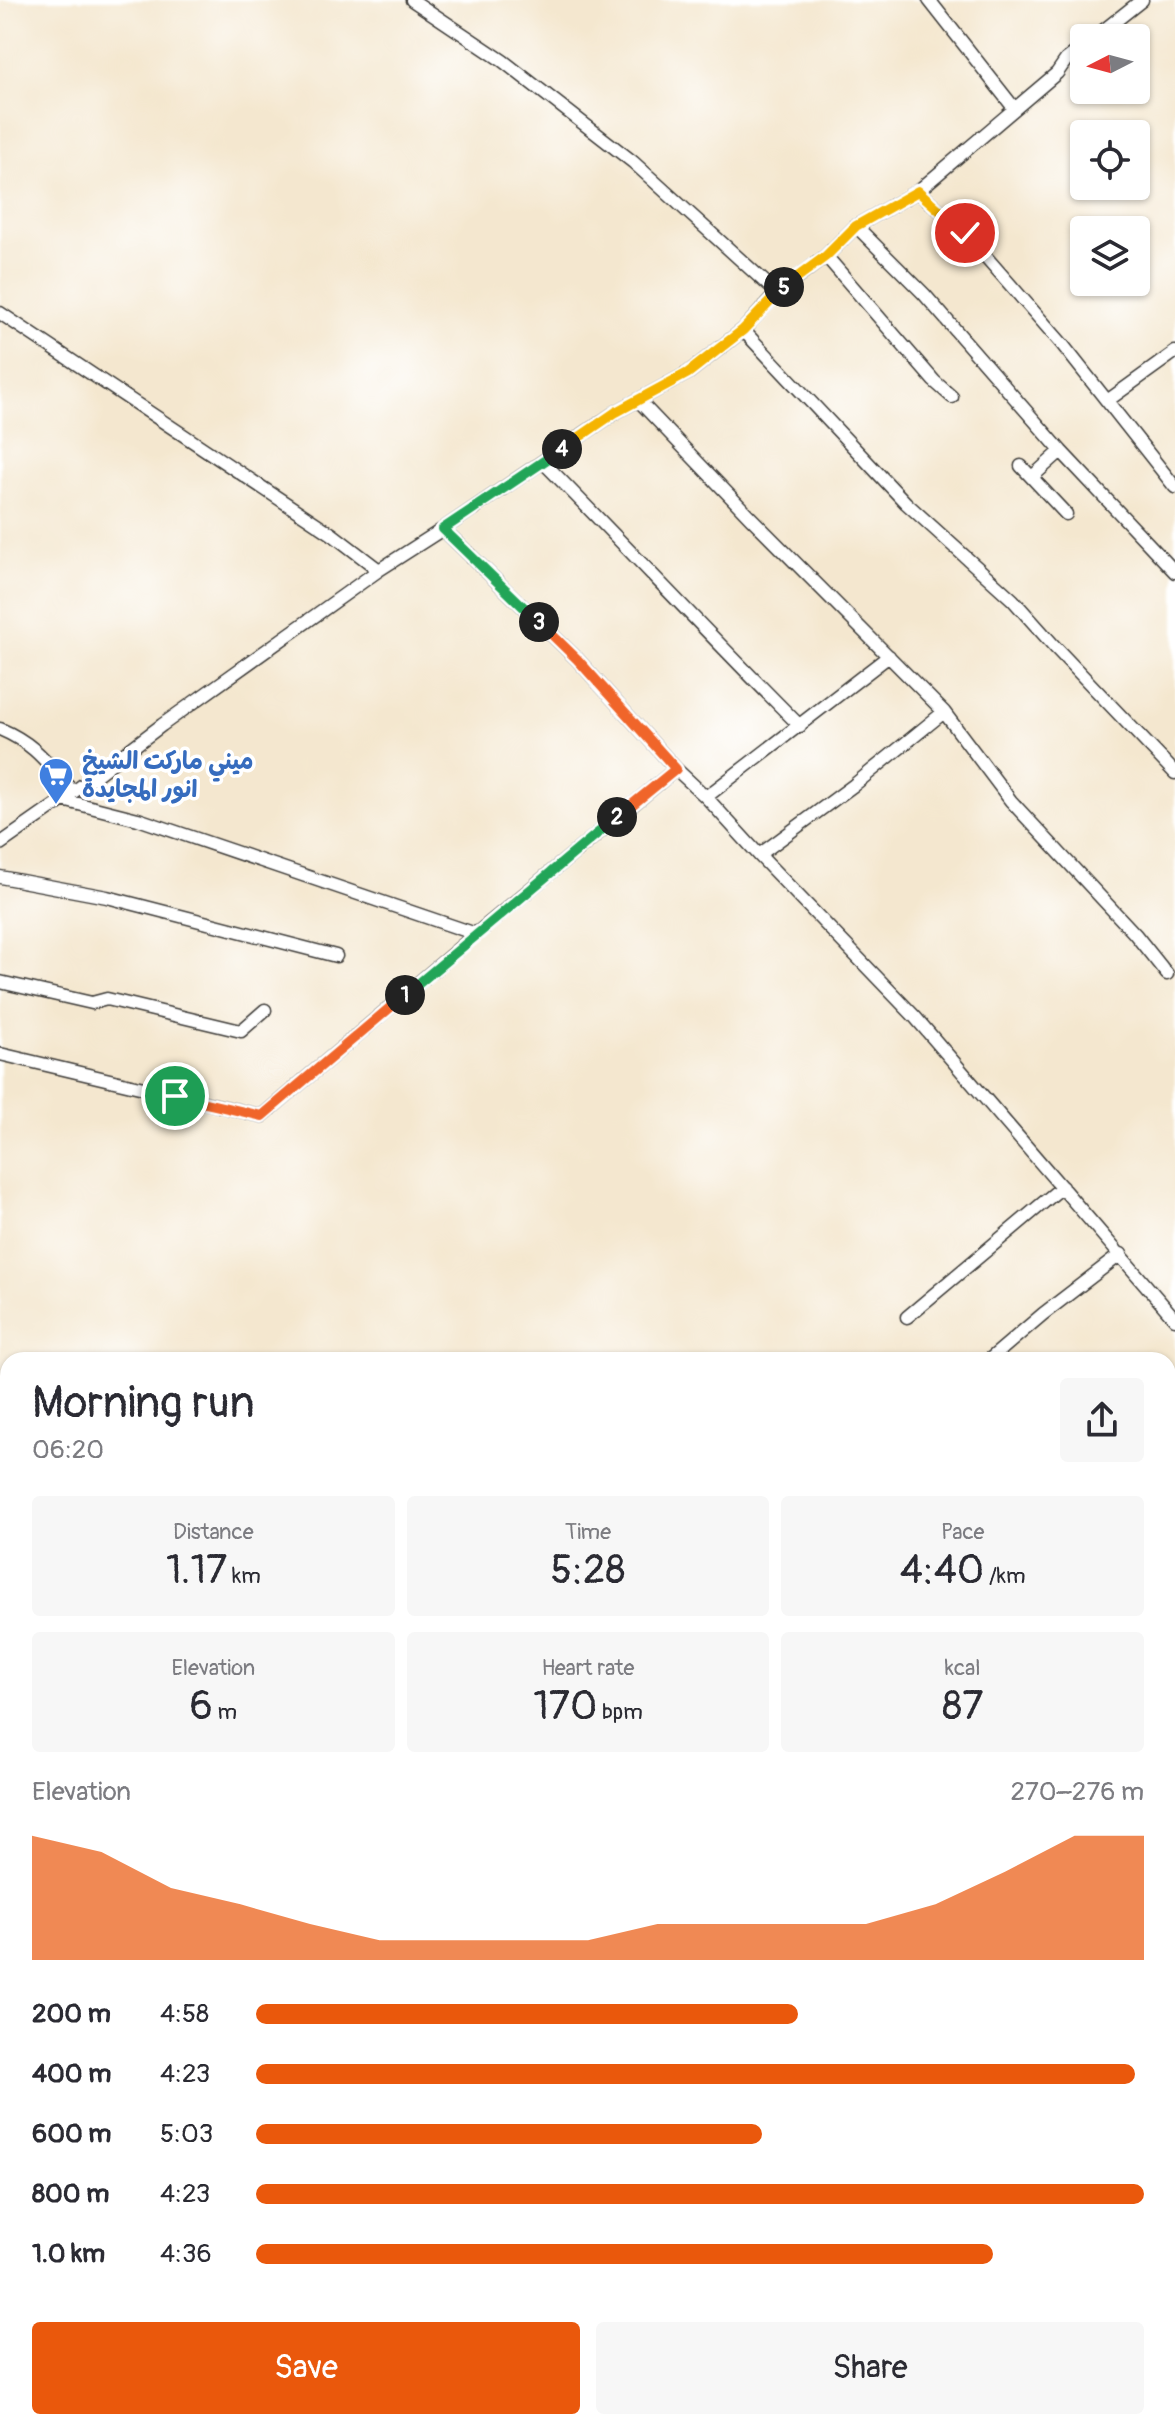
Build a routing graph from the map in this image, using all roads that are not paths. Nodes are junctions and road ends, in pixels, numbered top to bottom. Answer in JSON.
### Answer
{"nodes":[{"id":1,"x":412,"y":0,"type":"edge"},
{"id":2,"x":929,"y":0,"type":"edge"},
{"id":3,"x":1142,"y":0,"type":"edge"},
{"id":4,"x":1112,"y":24,"type":"edge"},
{"id":5,"x":1070,"y":57,"type":"edge"},
{"id":6,"x":1014,"y":108,"type":"junction"},
{"id":7,"x":918,"y":191,"type":"junction"},
{"id":8,"x":856,"y":226,"type":"junction"},
{"id":9,"x":826,"y":256,"type":"junction"},
{"id":10,"x":777,"y":293,"type":"junction"},
{"id":11,"x":0,"y":313,"type":"edge"},
{"id":12,"x":743,"y":330,"type":"junction"},
{"id":13,"x":1175,"y":352,"type":"edge"},
{"id":14,"x":952,"y":397,"type":"dead end"},
{"id":15,"x":638,"y":400,"type":"junction"},
{"id":16,"x":1107,"y":401,"type":"junction"},
{"id":17,"x":1061,"y":451,"type":"junction"},
{"id":18,"x":543,"y":462,"type":"junction"},
{"id":19,"x":1021,"y":466,"type":"dead end"},
{"id":20,"x":1032,"y":477,"type":"junction"},
{"id":21,"x":1175,"y":487,"type":"edge"},
{"id":22,"x":1066,"y":514,"type":"dead end"},
{"id":23,"x":443,"y":529,"type":"junction"},
{"id":24,"x":379,"y":570,"type":"junction"},
{"id":25,"x":1175,"y":572,"type":"edge"},
{"id":26,"x":889,"y":656,"type":"junction"},
{"id":27,"x":944,"y":712,"type":"junction"},
{"id":28,"x":800,"y":726,"type":"junction"},
{"id":29,"x":0,"y":729,"type":"edge"},
{"id":30,"x":676,"y":769,"type":"junction"},
{"id":31,"x":1175,"y":773,"type":"edge"},
{"id":32,"x":706,"y":797,"type":"junction"},
{"id":33,"x":63,"y":800,"type":"junction"},
{"id":34,"x":0,"y":844,"type":"edge"},
{"id":35,"x":759,"y":855,"type":"junction"},
{"id":36,"x":0,"y":877,"type":"edge"},
{"id":37,"x":476,"y":934,"type":"junction"},
{"id":38,"x":336,"y":956,"type":"dead end"},
{"id":39,"x":1167,"y":974,"type":"dead end"},
{"id":40,"x":0,"y":982,"type":"edge"},
{"id":41,"x":265,"y":1010,"type":"dead end"},
{"id":42,"x":0,"y":1054,"type":"edge"},
{"id":43,"x":1062,"y":1187,"type":"junction"},
{"id":44,"x":1121,"y":1254,"type":"junction"},
{"id":45,"x":907,"y":1317,"type":"dead end"},
{"id":46,"x":1175,"y":1319,"type":"edge"},
{"id":47,"x":998,"y":1352,"type":"edge"}],
"edges":[{"from":1,"to":10,"type":"street"},
{"from":2,"to":6,"type":"street"},
{"from":3,"to":4,"type":"street"},
{"from":5,"to":6,"type":"street"},
{"from":6,"to":7,"type":"street"},
{"from":7,"to":8,"type":"street"},
{"from":7,"to":16,"type":"street"},
{"from":8,"to":9,"type":"street"},
{"from":8,"to":17,"type":"street"},
{"from":9,"to":10,"type":"street"},
{"from":9,"to":14,"type":"street"},
{"from":10,"to":12,"type":"street"},
{"from":11,"to":24,"type":"street"},
{"from":12,"to":15,"type":"street"},
{"from":12,"to":31,"type":"street"},
{"from":13,"to":16,"type":"street"},
{"from":15,"to":18,"type":"street"},
{"from":15,"to":26,"type":"street"},
{"from":16,"to":21,"type":"street"},
{"from":17,"to":20,"type":"street"},
{"from":17,"to":25,"type":"street"},
{"from":18,"to":23,"type":"street"},
{"from":18,"to":28,"type":"street"},
{"from":19,"to":20,"type":"street"},
{"from":20,"to":22,"type":"street"},
{"from":23,"to":24,"type":"street"},
{"from":23,"to":30,"type":"street"},
{"from":24,"to":33,"type":"street"},
{"from":26,"to":27,"type":"street"},
{"from":26,"to":28,"type":"street"},
{"from":27,"to":35,"type":"street"},
{"from":27,"to":39,"type":"street"},
{"from":28,"to":32,"type":"street"},
{"from":29,"to":33,"type":"street"},
{"from":30,"to":32,"type":"street"},
{"from":30,"to":37,"type":"street"},
{"from":32,"to":35,"type":"street"},
{"from":33,"to":34,"type":"street"},
{"from":33,"to":37,"type":"street"},
{"from":35,"to":43,"type":"street"},
{"from":36,"to":38,"type":"street"},
{"from":37,"to":42,"type":"street"},
{"from":40,"to":41,"type":"street"},
{"from":43,"to":44,"type":"street"},
{"from":43,"to":45,"type":"street"},
{"from":44,"to":46,"type":"street"},
{"from":44,"to":47,"type":"street"}]}
